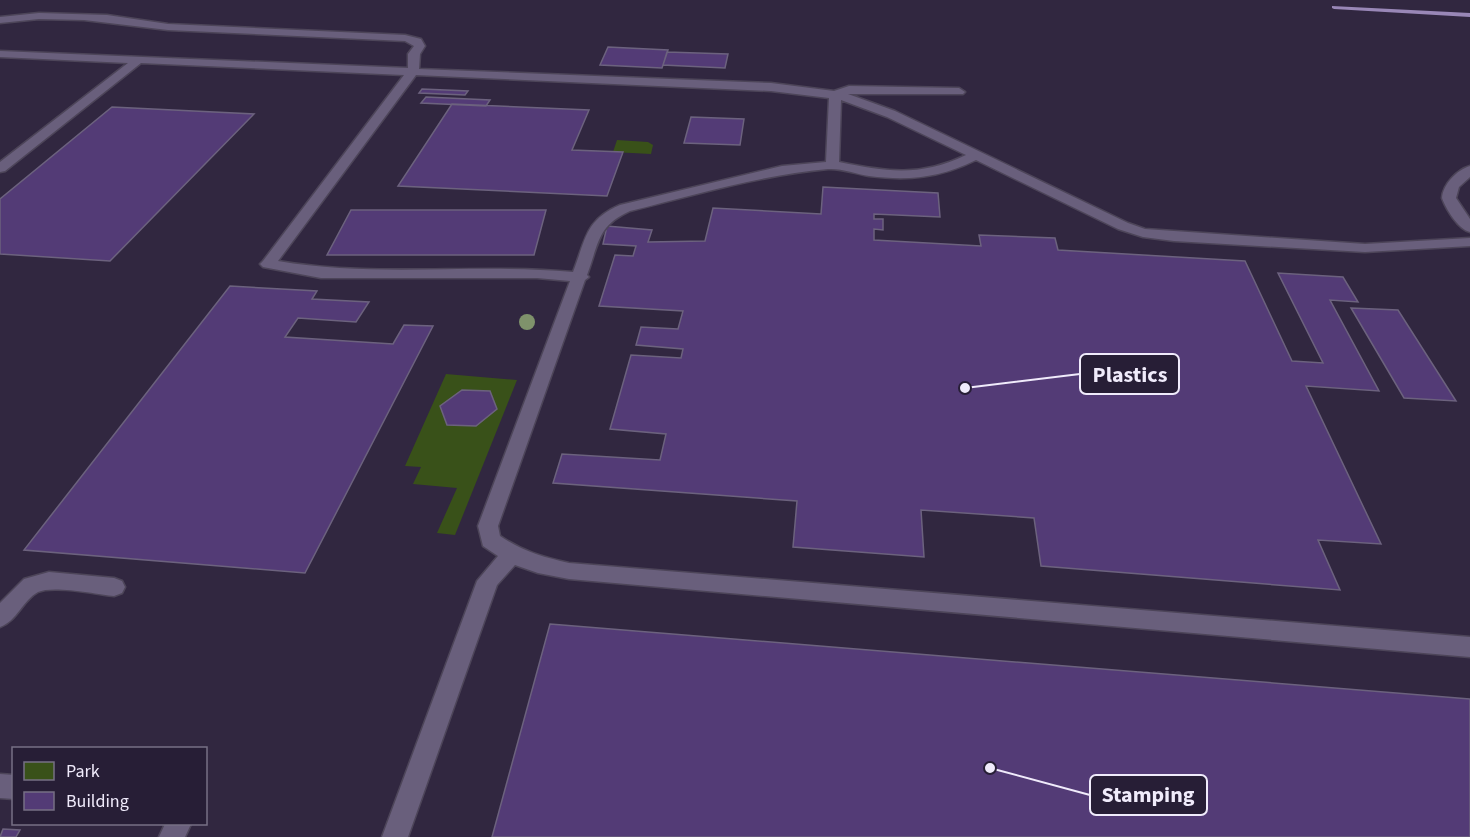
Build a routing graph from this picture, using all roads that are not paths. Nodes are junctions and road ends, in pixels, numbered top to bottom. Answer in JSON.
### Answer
{"nodes":[{"id":1,"x":0,"y":20,"type":"edge"},
{"id":2,"x":0,"y":54,"type":"edge"},
{"id":3,"x":137,"y":61,"type":"junction"},
{"id":4,"x":413,"y":71,"type":"junction"},
{"id":5,"x":959,"y":92,"type":"dead end"},
{"id":6,"x":835,"y":95,"type":"junction"},
{"id":7,"x":976,"y":155,"type":"junction"},
{"id":8,"x":832,"y":165,"type":"junction"},
{"id":9,"x":0,"y":168,"type":"edge"},
{"id":10,"x":1470,"y":170,"type":"edge"},
{"id":11,"x":1470,"y":228,"type":"edge"},
{"id":12,"x":1470,"y":242,"type":"edge"},
{"id":13,"x":581,"y":277,"type":"junction"},
{"id":14,"x":512,"y":555,"type":"junction"},
{"id":15,"x":114,"y":587,"type":"dead end"},
{"id":16,"x":0,"y":618,"type":"edge"},
{"id":17,"x":1470,"y":647,"type":"edge"},
{"id":18,"x":395,"y":837,"type":"edge"}],
"edges":[{"from":1,"to":4,"type":"lane"},
{"from":2,"to":3,"type":"lane"},
{"from":3,"to":4,"type":"lane"},
{"from":3,"to":9,"type":"lane"},
{"from":4,"to":6,"type":"lane"},
{"from":4,"to":13,"type":"lane"},
{"from":5,"to":6,"type":"lane"},
{"from":6,"to":7,"type":"lane"},
{"from":6,"to":8,"type":"lane"},
{"from":7,"to":8,"type":"lane"},
{"from":7,"to":12,"type":"lane"},
{"from":8,"to":13,"type":"lane"},
{"from":10,"to":11,"type":"lane"},
{"from":13,"to":14,"type":"lane"},
{"from":14,"to":17,"type":"lane"},
{"from":14,"to":18,"type":"lane"},
{"from":15,"to":16,"type":"lane"}]}
